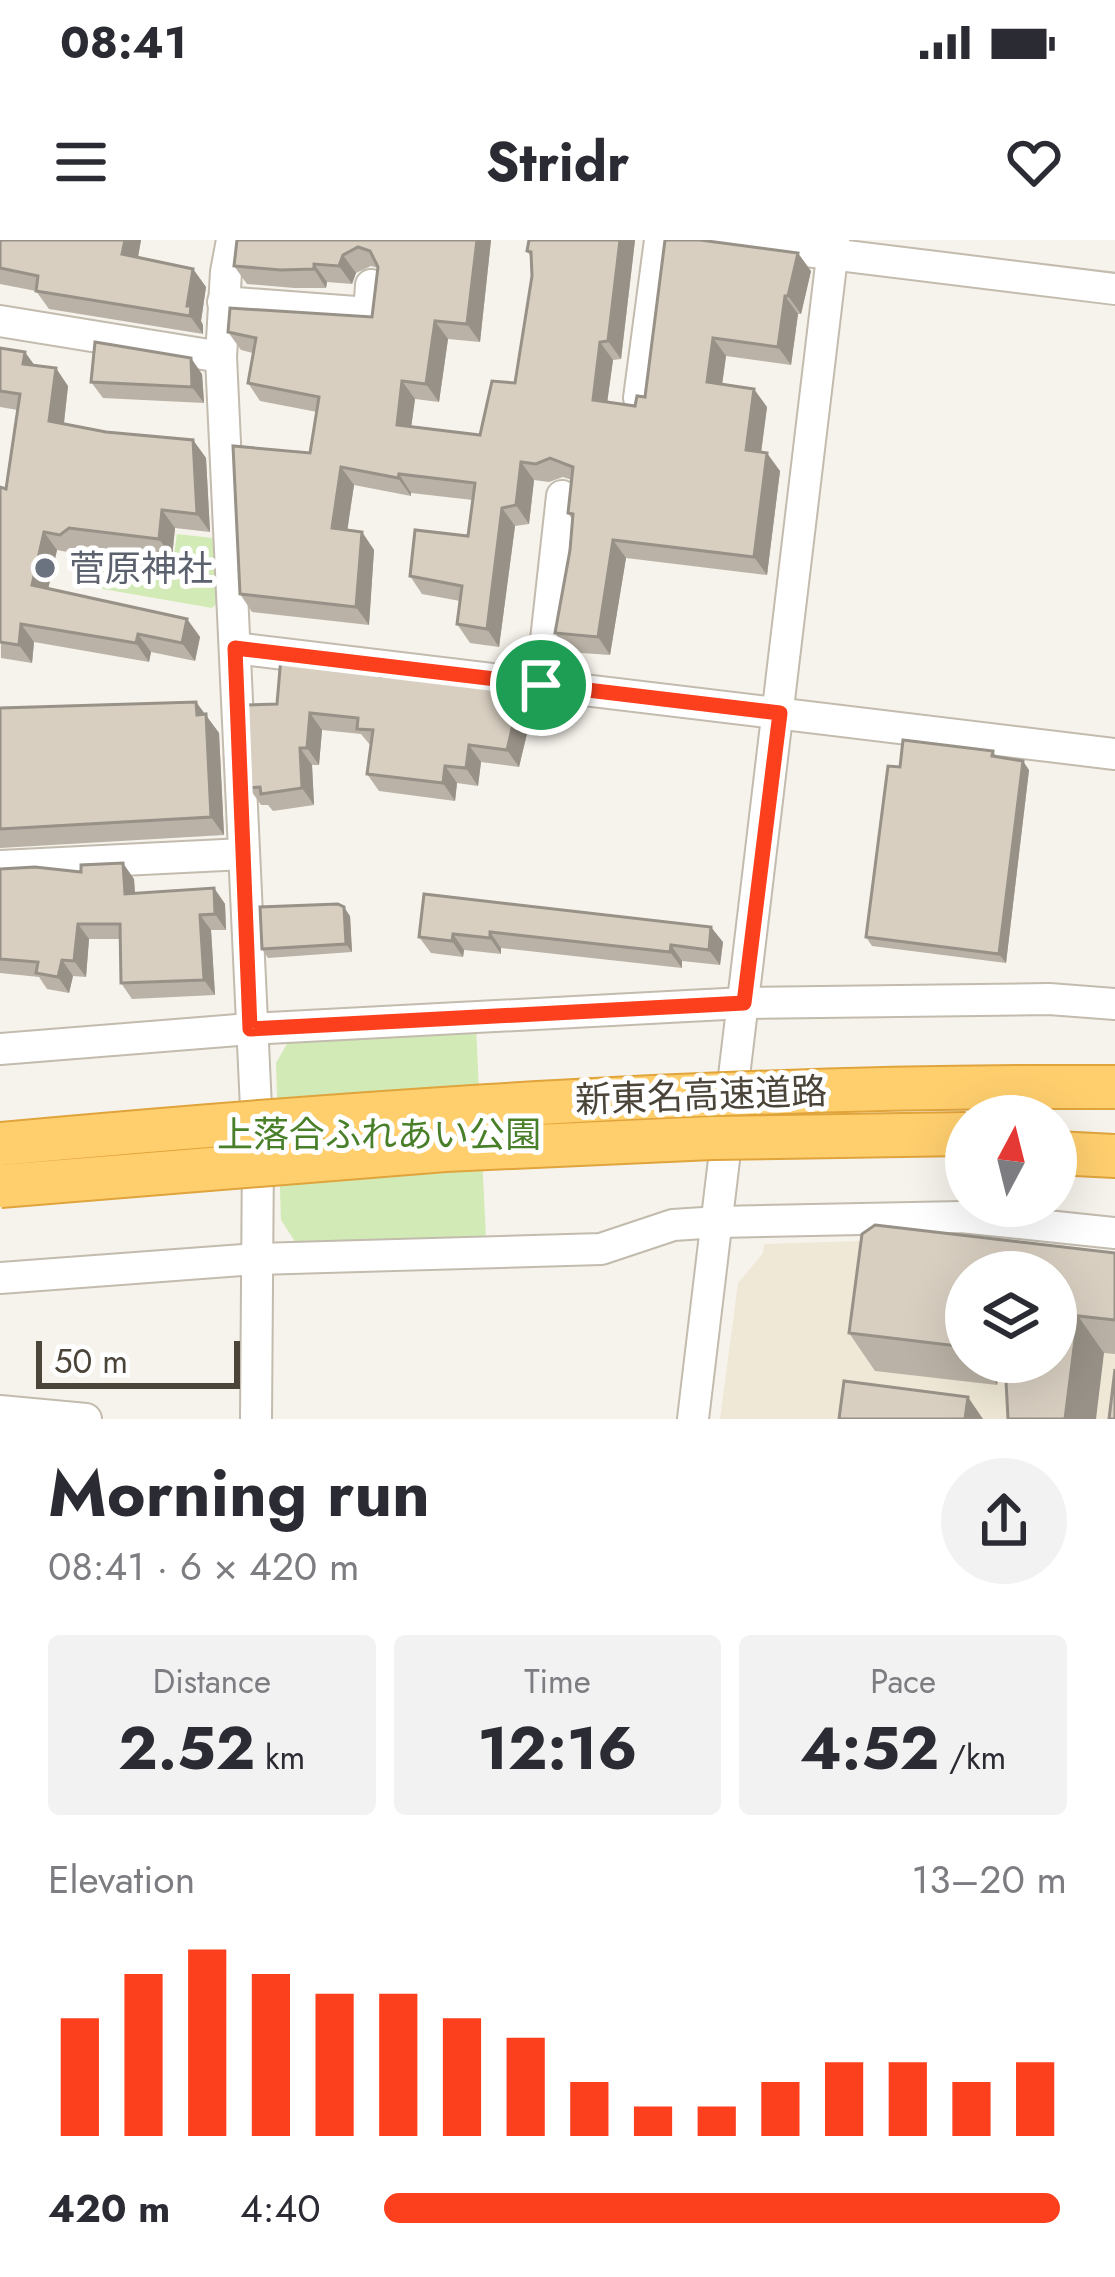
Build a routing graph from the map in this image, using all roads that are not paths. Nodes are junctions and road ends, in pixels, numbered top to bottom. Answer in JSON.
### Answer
{"nodes":[{"id":1,"x":232,"y":240,"type":"edge"},
{"id":2,"x":659,"y":240,"type":"edge"},
{"id":3,"x":717,"y":240,"type":"edge"},
{"id":4,"x":833,"y":247,"type":"edge"},
{"id":5,"x":1115,"y":289,"type":"edge"},
{"id":6,"x":224,"y":302,"type":"junction"},
{"id":7,"x":369,"y":310,"type":"edge"},
{"id":8,"x":0,"y":321,"type":"edge"},
{"id":9,"x":221,"y":357,"type":"junction"},
{"id":10,"x":639,"y":398,"type":"edge"},
{"id":11,"x":562,"y":496,"type":"dead end"},
{"id":12,"x":235,"y":648,"type":"junction"},
{"id":13,"x":541,"y":685,"type":"junction"},
{"id":14,"x":780,"y":713,"type":"junction"},
{"id":15,"x":1115,"y":754,"type":"edge"},
{"id":16,"x":244,"y":854,"type":"junction"},
{"id":17,"x":0,"y":866,"type":"edge"},
{"id":18,"x":744,"y":1003,"type":"junction"},
{"id":19,"x":1115,"y":1004,"type":"edge"},
{"id":20,"x":250,"y":1029,"type":"junction"},
{"id":21,"x":0,"y":1049,"type":"edge"},
{"id":22,"x":1115,"y":1078,"type":"edge"},
{"id":23,"x":972,"y":1087,"type":"junction"},
{"id":24,"x":1115,"y":1088,"type":"edge"},
{"id":25,"x":1115,"y":1133,"type":"edge"},
{"id":26,"x":945,"y":1134,"type":"edge"},
{"id":27,"x":1077,"y":1134,"type":"edge"},
{"id":28,"x":0,"y":1144,"type":"edge"},
{"id":29,"x":445,"y":1150,"type":"junction"},
{"id":30,"x":945,"y":1152,"type":"edge"},
{"id":31,"x":1077,"y":1155,"type":"edge"},
{"id":32,"x":1115,"y":1156,"type":"edge"},
{"id":33,"x":0,"y":1186,"type":"edge"},
{"id":34,"x":719,"y":1222,"type":"junction"},
{"id":35,"x":1115,"y":1233,"type":"edge"},
{"id":36,"x":257,"y":1259,"type":"junction"},
{"id":37,"x":0,"y":1278,"type":"edge"},
{"id":38,"x":0,"y":1412,"type":"edge"},
{"id":39,"x":86,"y":1419,"type":"edge"},
{"id":40,"x":256,"y":1419,"type":"edge"},
{"id":41,"x":693,"y":1419,"type":"edge"}],
"edges":[{"from":1,"to":6,"type":"street"},
{"from":2,"to":10,"type":"street"},
{"from":3,"to":4,"type":"street"},
{"from":4,"to":5,"type":"street"},
{"from":4,"to":14,"type":"street"},
{"from":6,"to":7,"type":"street"},
{"from":6,"to":9,"type":"street"},
{"from":8,"to":9,"type":"street"},
{"from":9,"to":12,"type":"street"},
{"from":11,"to":13,"type":"street"},
{"from":12,"to":13,"type":"street"},
{"from":12,"to":16,"type":"street"},
{"from":13,"to":14,"type":"street"},
{"from":14,"to":15,"type":"street"},
{"from":14,"to":18,"type":"street"},
{"from":16,"to":17,"type":"street"},
{"from":16,"to":20,"type":"street"},
{"from":18,"to":19,"type":"street"},
{"from":18,"to":20,"type":"street"},
{"from":18,"to":34,"type":"street"},
{"from":20,"to":21,"type":"street"},
{"from":20,"to":36,"type":"street"},
{"from":22,"to":23,"type":"highway","bridge":true},
{"from":23,"to":24,"type":"highway","name":"新東名高速道路","bridge":true},
{"from":23,"to":28,"type":"highway","name":"新東名高速道路","bridge":true},
{"from":25,"to":27,"type":"highway"},
{"from":26,"to":29,"type":"highway","name":"新東名高速道路","bridge":true},
{"from":29,"to":30,"type":"highway","bridge":true},
{"from":29,"to":33,"type":"highway","name":"新東名高速道路","bridge":true},
{"from":31,"to":32,"type":"highway"},
{"from":34,"to":35,"type":"street"},
{"from":34,"to":36,"type":"street"},
{"from":34,"to":41,"type":"street"},
{"from":36,"to":37,"type":"street"},
{"from":36,"to":40,"type":"street"},
{"from":38,"to":39,"type":"street"}]}
